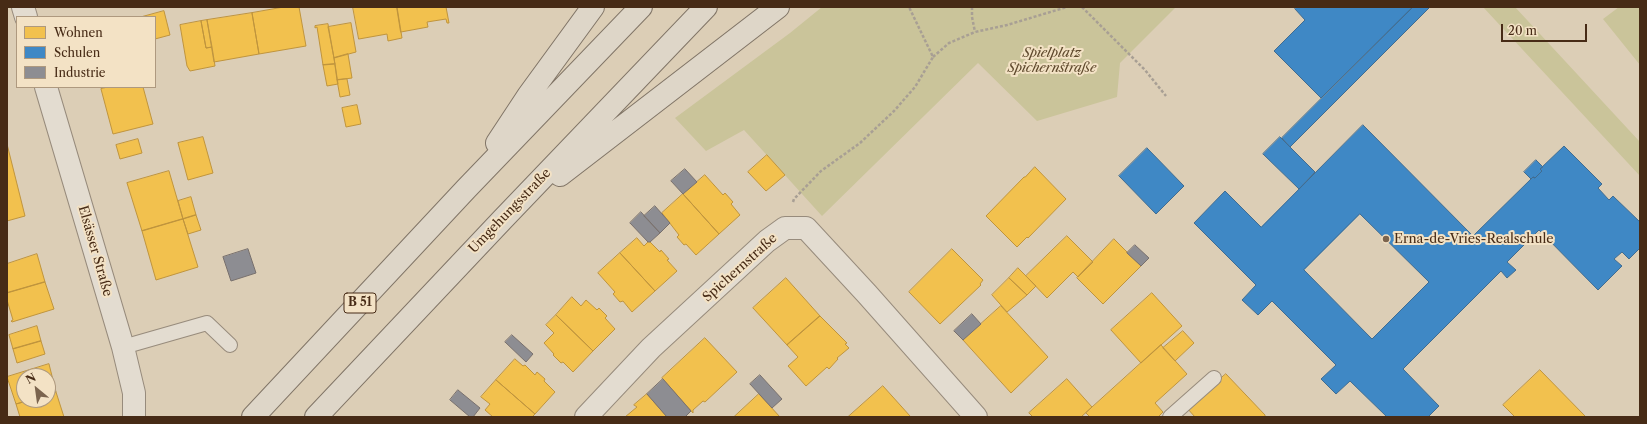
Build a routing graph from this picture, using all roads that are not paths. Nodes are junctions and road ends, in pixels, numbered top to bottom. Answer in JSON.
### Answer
{"nodes":[{"id":1,"x":593,"y":7,"type":"edge"},
{"id":2,"x":641,"y":7,"type":"edge"},
{"id":3,"x":706,"y":7,"type":"edge"},
{"id":4,"x":778,"y":7,"type":"edge"},
{"id":5,"x":46,"y":88,"type":"edge"},
{"id":6,"x":466,"y":189,"type":"junction"},
{"id":7,"x":502,"y":220,"type":"junction"},
{"id":8,"x":230,"y":345,"type":"dead end"},
{"id":9,"x":123,"y":347,"type":"junction"},
{"id":10,"x":1214,"y":378,"type":"dead end"},
{"id":11,"x":134,"y":417,"type":"edge"},
{"id":12,"x":253,"y":417,"type":"edge"},
{"id":13,"x":316,"y":417,"type":"edge"},
{"id":14,"x":586,"y":417,"type":"edge"},
{"id":15,"x":976,"y":417,"type":"edge"},
{"id":16,"x":1170,"y":417,"type":"edge"}],
"edges":[{"from":1,"to":6,"type":"highway"},
{"from":2,"to":6,"type":"highway","number":"B 51"},
{"from":3,"to":7,"type":"highway","name":"Umgehungsstraße"},
{"from":4,"to":7,"type":"highway"},
{"from":5,"to":9,"type":"street","name":"Elsässer Straße"},
{"from":6,"to":12,"type":"highway","number":"B 51"},
{"from":7,"to":13,"type":"highway","name":"Umgehungsstraße"},
{"from":8,"to":9,"type":"lane"},
{"from":9,"to":11,"type":"street","name":"Elsässer Straße"},
{"from":10,"to":16,"type":"lane"},
{"from":14,"to":15,"type":"street","name":"Spichernstraße"}]}
